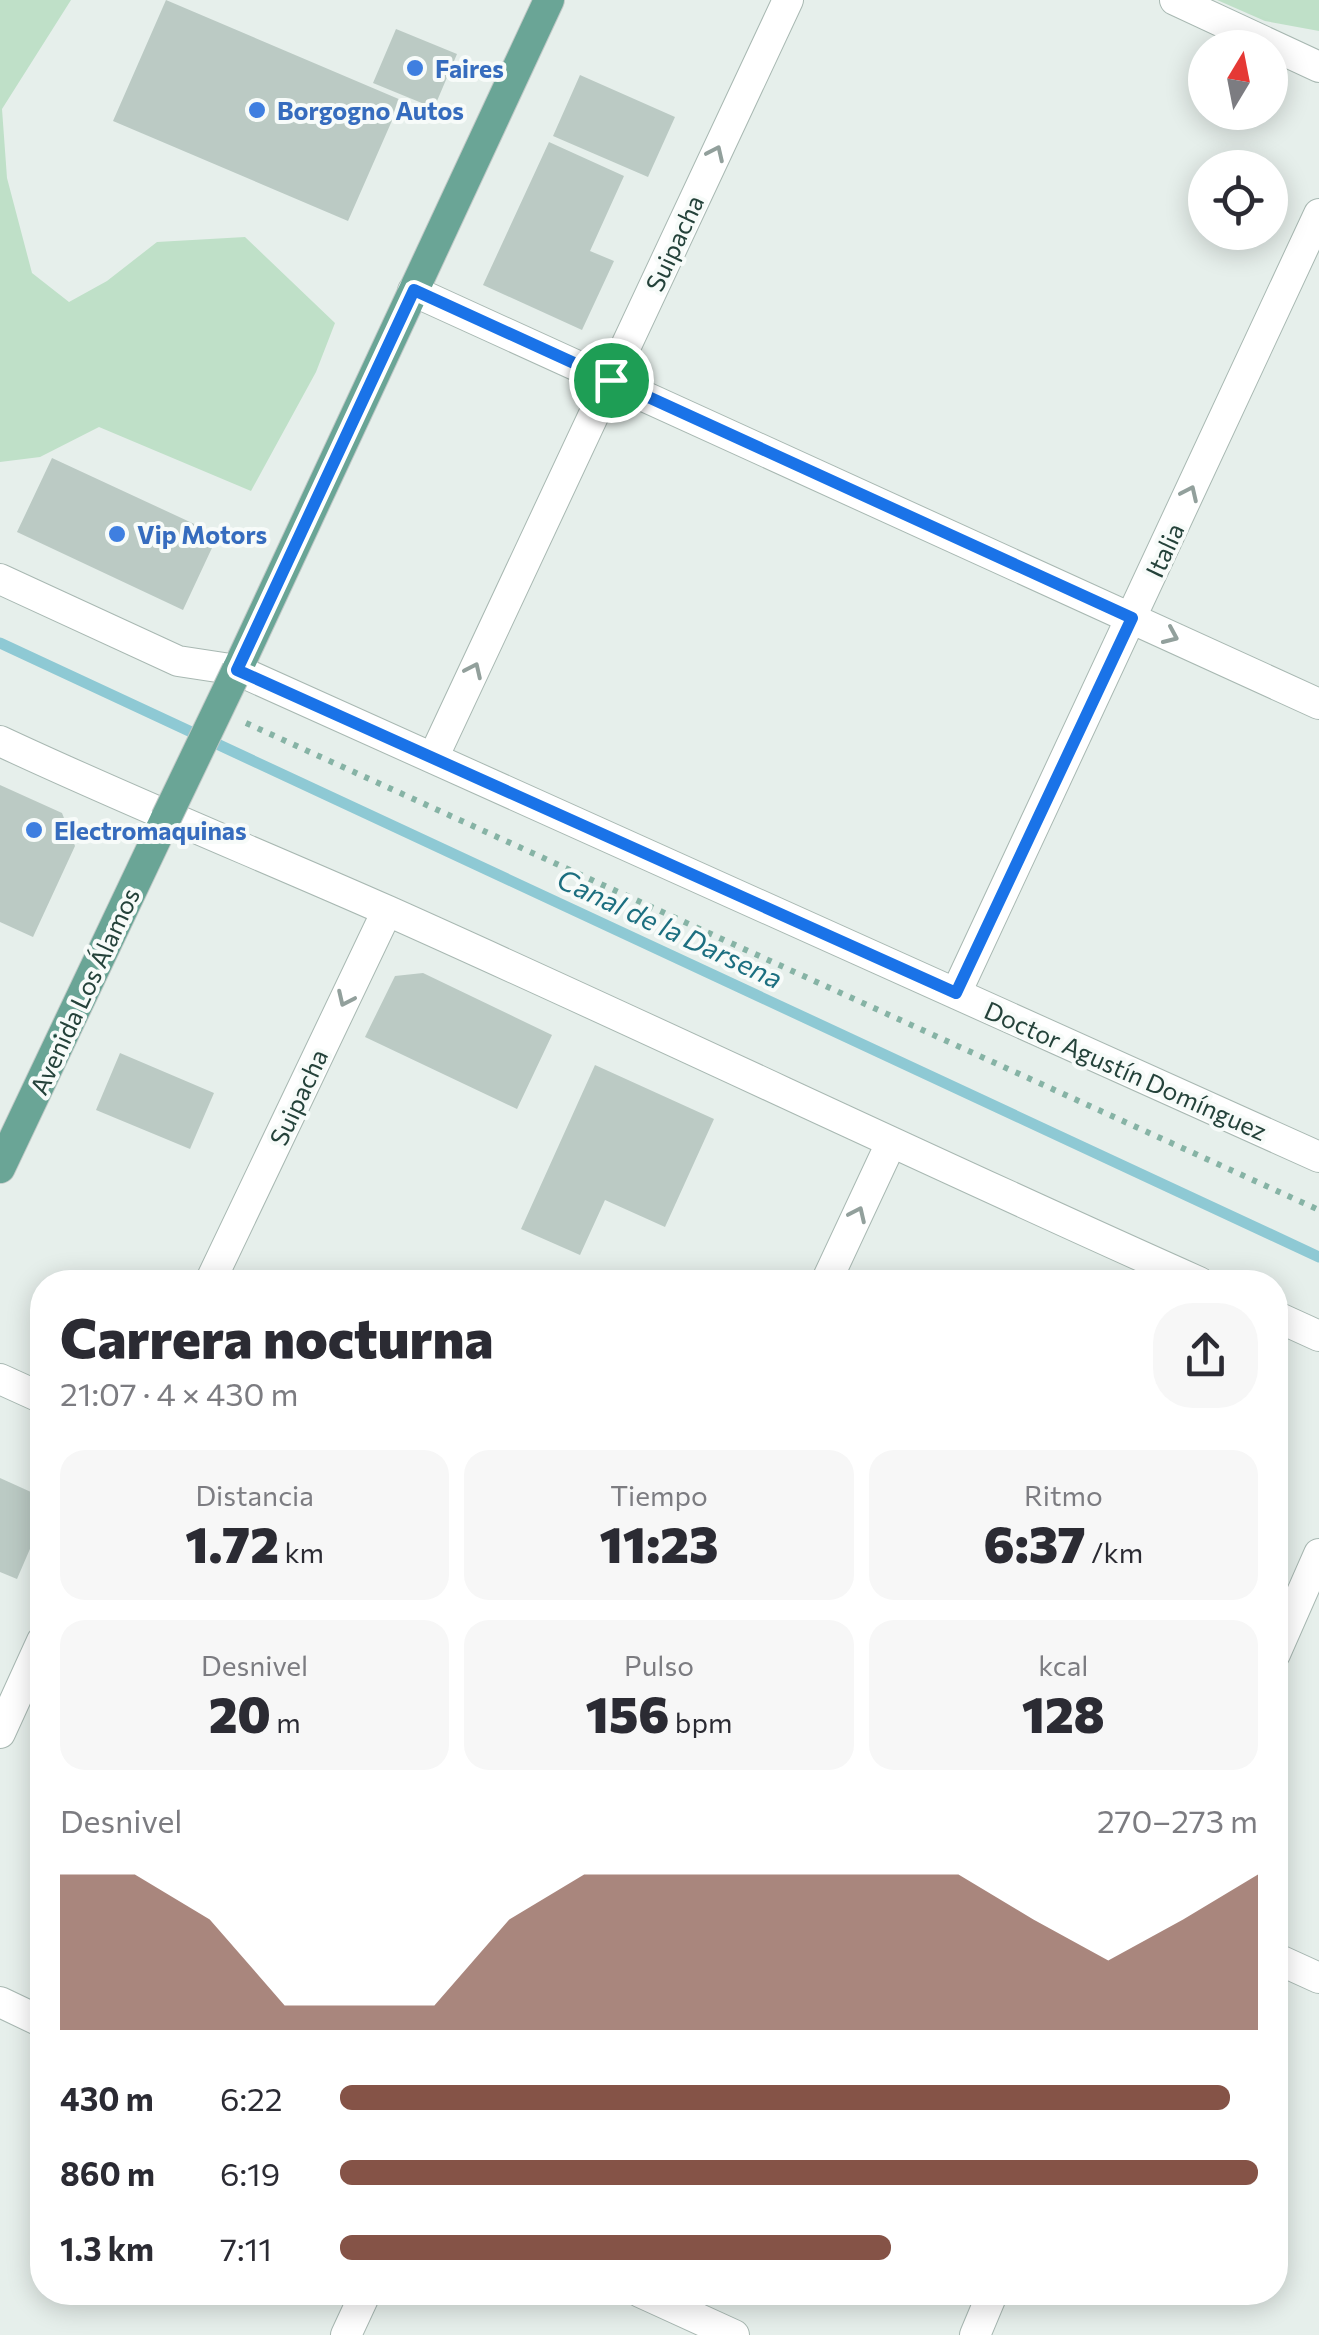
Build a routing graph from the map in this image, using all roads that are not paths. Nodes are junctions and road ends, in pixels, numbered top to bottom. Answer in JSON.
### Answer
{"nodes":[{"id":1,"x":549,"y":0,"type":"edge"},
{"id":2,"x":788,"y":0,"type":"edge"},
{"id":3,"x":1176,"y":0,"type":"edge"},
{"id":4,"x":1319,"y":67,"type":"edge"},
{"id":5,"x":1319,"y":214,"type":"edge"},
{"id":6,"x":414,"y":290,"type":"junction"},
{"id":7,"x":611,"y":380,"type":"junction"},
{"id":8,"x":0,"y":578,"type":"edge"},
{"id":9,"x":1132,"y":618,"type":"junction"},
{"id":10,"x":237,"y":670,"type":"junction"},
{"id":11,"x":1319,"y":704,"type":"edge"},
{"id":12,"x":0,"y":741,"type":"edge"},
{"id":13,"x":433,"y":758,"type":"junction"},
{"id":14,"x":166,"y":818,"type":"junction"},
{"id":15,"x":386,"y":911,"type":"junction"},
{"id":16,"x":956,"y":993,"type":"junction"},
{"id":17,"x":890,"y":1145,"type":"junction"},
{"id":18,"x":1319,"y":1157,"type":"edge"},
{"id":19,"x":0,"y":1168,"type":"edge"},
{"id":20,"x":216,"y":1270,"type":"edge"},
{"id":21,"x":832,"y":1270,"type":"edge"},
{"id":22,"x":1172,"y":1270,"type":"edge"},
{"id":23,"x":1288,"y":1322,"type":"edge"},
{"id":24,"x":1319,"y":1336,"type":"edge"},
{"id":25,"x":0,"y":1379,"type":"edge"},
{"id":26,"x":30,"y":1393,"type":"edge"},
{"id":27,"x":1319,"y":1554,"type":"edge"},
{"id":28,"x":1288,"y":1624,"type":"edge"},
{"id":29,"x":30,"y":1667,"type":"edge"},
{"id":30,"x":0,"y":1733,"type":"edge"},
{"id":31,"x":1288,"y":1964,"type":"edge"},
{"id":32,"x":1319,"y":1978,"type":"edge"},
{"id":33,"x":0,"y":2002,"type":"edge"},
{"id":34,"x":30,"y":2016,"type":"edge"},
{"id":35,"x":360,"y":2305,"type":"edge"},
{"id":36,"x":668,"y":2305,"type":"edge"},
{"id":37,"x":988,"y":2305,"type":"edge"},
{"id":38,"x":346,"y":2335,"type":"edge"},
{"id":39,"x":734,"y":2335,"type":"edge"},
{"id":40,"x":975,"y":2335,"type":"edge"}],
"edges":[{"from":1,"to":6,"type":"main road","name":"Avenida Los Álamos"},
{"from":7,"to":2,"type":"street","name":"Suipacha","one_way":true},
{"from":3,"to":4,"type":"street"},
{"from":9,"to":5,"type":"street","name":"Italia","one_way":true},
{"from":6,"to":7,"type":"street"},
{"from":6,"to":10,"type":"main road","name":"Avenida Los Álamos"},
{"from":7,"to":9,"type":"street"},
{"from":13,"to":7,"type":"street","name":"Suipacha","one_way":true},
{"from":8,"to":10,"type":"street","name":"Doctor Agustín Domínguez"},
{"from":9,"to":11,"type":"street","one_way":true},
{"from":9,"to":16,"type":"street","name":"Italia"},
{"from":10,"to":13,"type":"street","name":"Doctor Agustín Domínguez"},
{"from":10,"to":14,"type":"main road","name":"Avenida Los Álamos","bridge":true},
{"from":12,"to":14,"type":"street"},
{"from":13,"to":16,"type":"street","name":"Doctor Agustín Domínguez"},
{"from":14,"to":15,"type":"street"},
{"from":14,"to":19,"type":"main road","name":"Avenida Los Álamos"},
{"from":15,"to":17,"type":"street"},
{"from":15,"to":20,"type":"street","name":"Suipacha","one_way":true},
{"from":16,"to":18,"type":"street","name":"Doctor Agustín Domínguez"},
{"from":21,"to":17,"type":"street","one_way":true},
{"from":17,"to":22,"type":"street"},
{"from":23,"to":24,"type":"street"},
{"from":25,"to":26,"type":"street"},
{"from":27,"to":28,"type":"street"},
{"from":29,"to":30,"type":"street"},
{"from":31,"to":32,"type":"street"},
{"from":33,"to":34,"type":"street"},
{"from":35,"to":38,"type":"street"},
{"from":36,"to":39,"type":"street"},
{"from":37,"to":40,"type":"street"}]}
